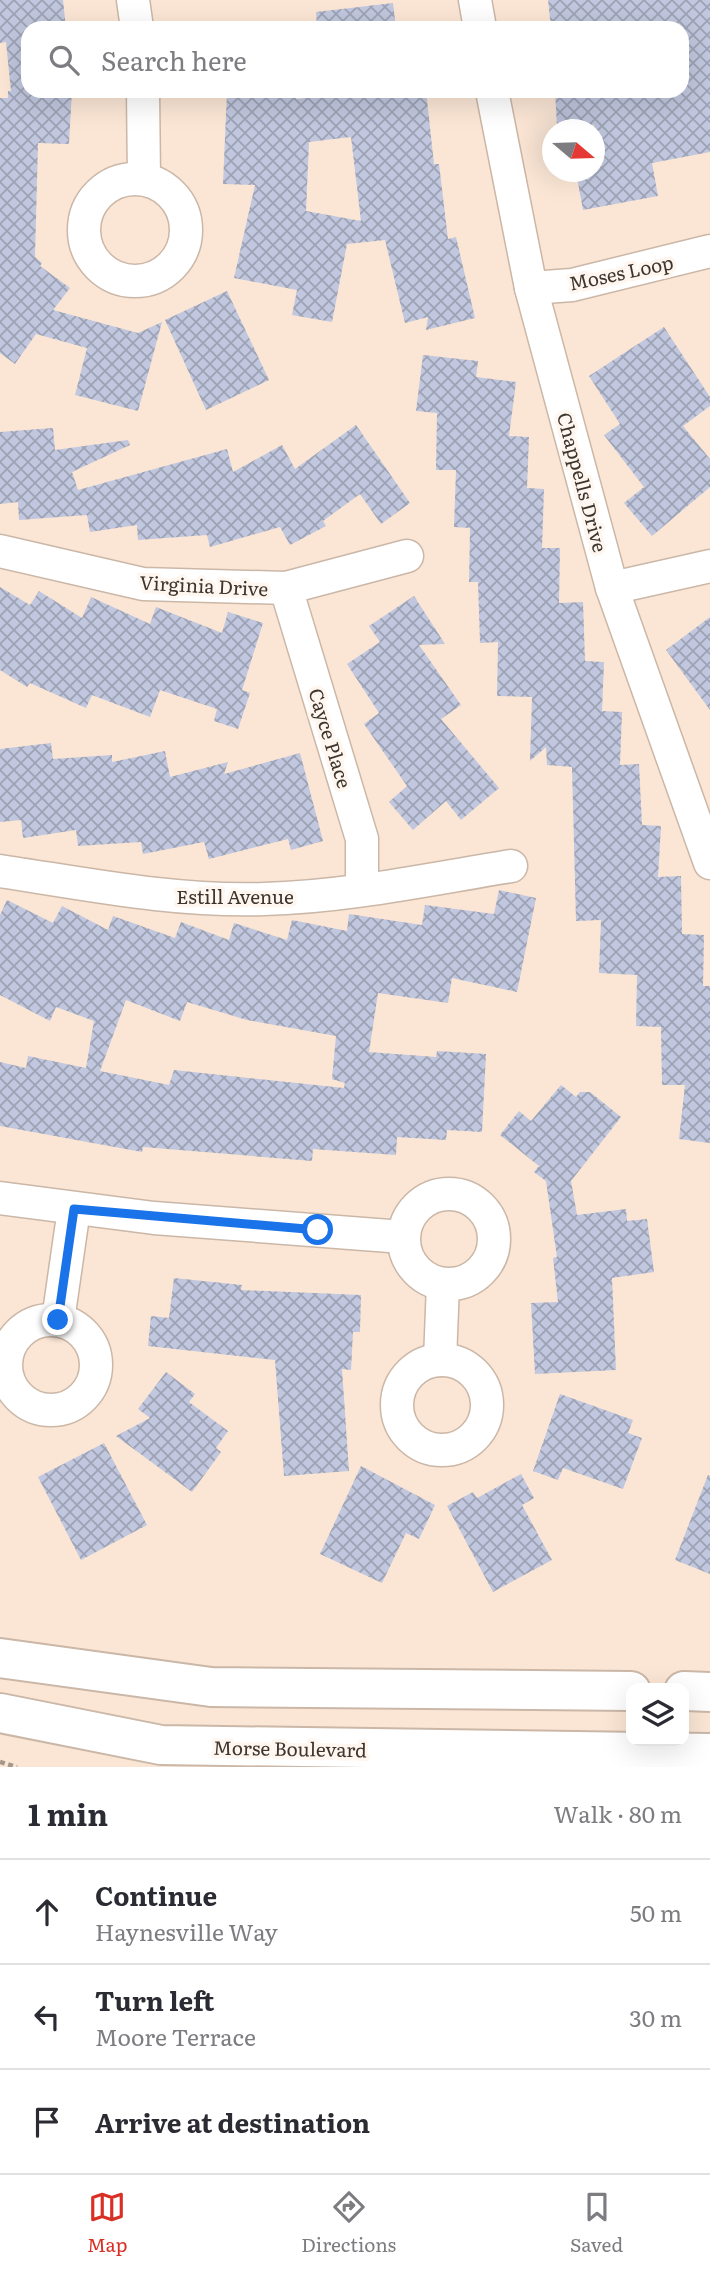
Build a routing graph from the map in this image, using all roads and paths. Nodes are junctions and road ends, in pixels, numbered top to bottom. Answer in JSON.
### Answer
{"nodes":[{"id":1,"x":132,"y":0,"type":"edge"},
{"id":2,"x":475,"y":0,"type":"edge"},
{"id":3,"x":135,"y":21,"type":"edge"},
{"id":4,"x":479,"y":21,"type":"edge"},
{"id":5,"x":143,"y":98,"type":"edge"},
{"id":6,"x":493,"y":98,"type":"edge"},
{"id":7,"x":144,"y":179,"type":"dead end"},
{"id":8,"x":710,"y":251,"type":"edge"},
{"id":9,"x":531,"y":288,"type":"junction"},
{"id":10,"x":0,"y":551,"type":"edge"},
{"id":11,"x":407,"y":556,"type":"dead end"},
{"id":12,"x":710,"y":566,"type":"edge"},
{"id":13,"x":286,"y":588,"type":"junction"},
{"id":14,"x":612,"y":588,"type":"junction"},
{"id":15,"x":710,"y":863,"type":"edge"},
{"id":16,"x":511,"y":866,"type":"dead end"},
{"id":17,"x":0,"y":871,"type":"edge"},
{"id":18,"x":362,"y":889,"type":"junction"},
{"id":19,"x":0,"y":1198,"type":"edge"},
{"id":20,"x":74,"y":1209,"type":"junction"},
{"id":21,"x":403,"y":1237,"type":"junction"},
{"id":22,"x":443,"y":1284,"type":"junction"},
{"id":23,"x":58,"y":1320,"type":"dead end"},
{"id":24,"x":440,"y":1360,"type":"dead end"},
{"id":25,"x":0,"y":1658,"type":"edge"},
{"id":26,"x":626,"y":1691,"type":"edge"},
{"id":27,"x":689,"y":1691,"type":"edge"},
{"id":28,"x":710,"y":1692,"type":"edge"},
{"id":29,"x":0,"y":1713,"type":"edge"},
{"id":30,"x":710,"y":1753,"type":"edge"},
{"id":31,"x":0,"y":1762,"type":"edge"},
{"id":32,"x":18,"y":1767,"type":"edge"}],
"edges":[{"from":1,"to":3,"type":"street"},
{"from":2,"to":4,"type":"street"},
{"from":5,"to":7,"type":"street"},
{"from":6,"to":9,"type":"street","name":"Chappells Drive"},
{"from":8,"to":9,"type":"street","name":"Moses Loop"},
{"from":9,"to":14,"type":"street","name":"Chappells Drive"},
{"from":10,"to":13,"type":"street","name":"Virginia Drive"},
{"from":11,"to":13,"type":"street","name":"Virginia Drive"},
{"from":12,"to":14,"type":"street"},
{"from":13,"to":18,"type":"street","name":"Cayce Place"},
{"from":14,"to":15,"type":"street","name":"Chappells Drive"},
{"from":16,"to":18,"type":"street","name":"Estill Avenue"},
{"from":17,"to":18,"type":"street","name":"Estill Avenue"},
{"from":19,"to":20,"type":"street"},
{"from":20,"to":21,"type":"street"},
{"from":20,"to":23,"type":"street"},
{"from":21,"to":22,"type":"street"},
{"from":21,"to":22,"type":"street"},
{"from":22,"to":24,"type":"street"},
{"from":25,"to":26,"type":"main road"},
{"from":27,"to":28,"type":"main road"},
{"from":29,"to":30,"type":"main road","name":"Morse Boulevard"},
{"from":31,"to":32,"type":"path"}]}
